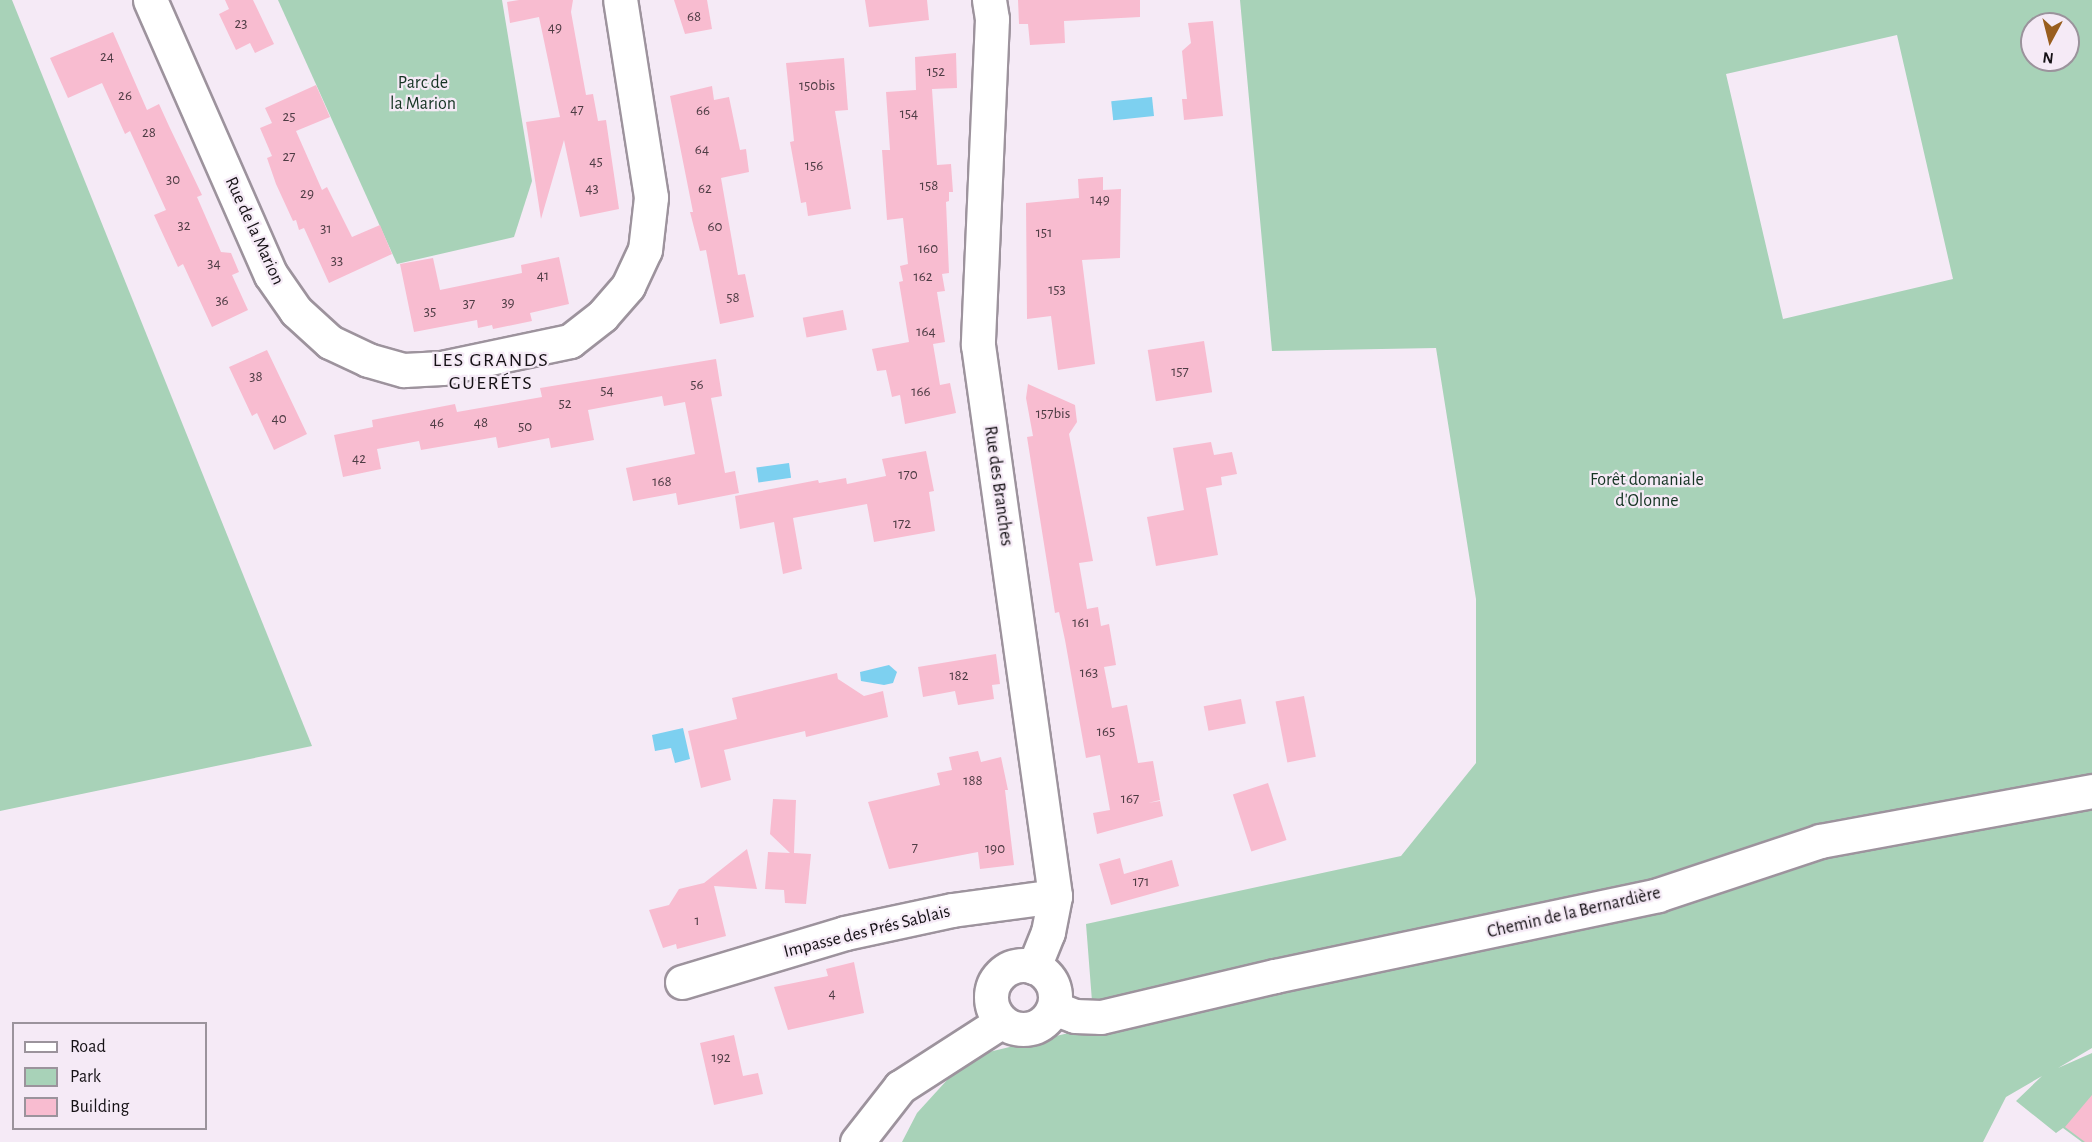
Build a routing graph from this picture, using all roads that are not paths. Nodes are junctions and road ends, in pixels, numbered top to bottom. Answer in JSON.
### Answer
{"nodes":[{"id":1,"x":150,"y":0,"type":"edge"},
{"id":2,"x":620,"y":0,"type":"edge"},
{"id":3,"x":989,"y":0,"type":"edge"},
{"id":4,"x":2092,"y":791,"type":"edge"},
{"id":5,"x":1055,"y":896,"type":"junction"},
{"id":6,"x":1034,"y":967,"type":"junction"},
{"id":7,"x":682,"y":982,"type":"dead end"},
{"id":8,"x":1054,"y":1008,"type":"junction"},
{"id":9,"x":1001,"y":1022,"type":"junction"},
{"id":10,"x":857,"y":1142,"type":"edge"}],
"edges":[{"from":1,"to":2,"type":"street","name":"Rue de la Marion"},
{"from":3,"to":5,"type":"street","name":"Rue des Branches"},
{"from":4,"to":8,"type":"street","name":"Chemin de la Bernardière"},
{"from":5,"to":6,"type":"street","name":"Rue des Branches"},
{"from":5,"to":7,"type":"street","name":"Impasse des Prés Sablais"},
{"from":6,"to":8,"type":"street"},
{"from":6,"to":9,"type":"street"},
{"from":8,"to":9,"type":"street"},
{"from":9,"to":10,"type":"street"}]}
